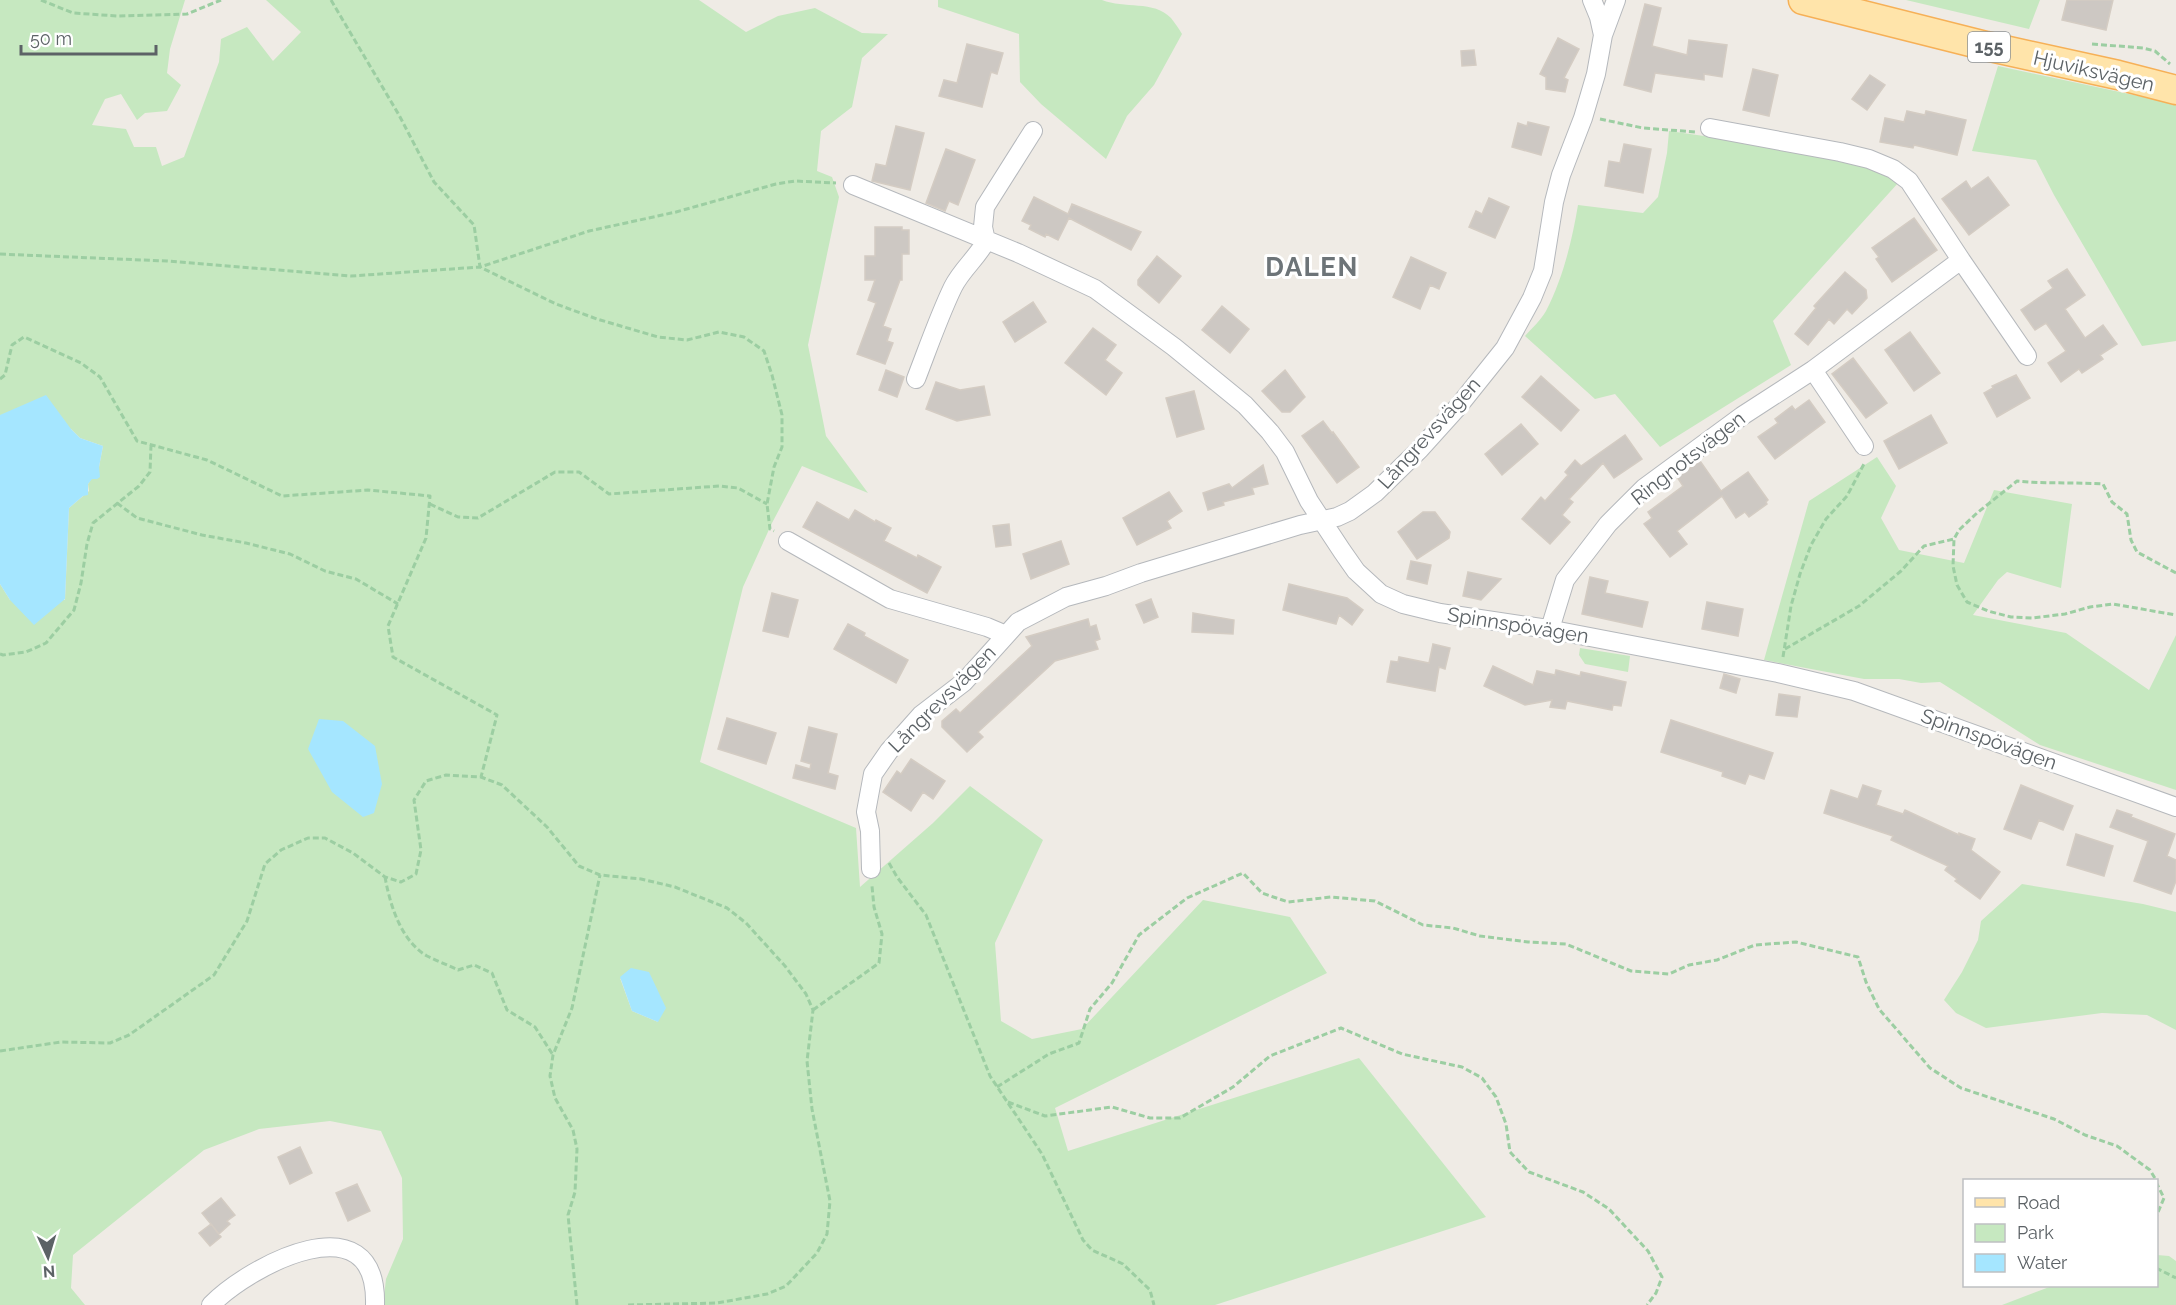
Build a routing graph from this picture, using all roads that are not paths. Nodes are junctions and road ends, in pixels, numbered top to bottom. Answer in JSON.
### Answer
{"nodes":[{"id":1,"x":1592,"y":0,"type":"edge"},
{"id":2,"x":1616,"y":0,"type":"edge"},
{"id":3,"x":1803,"y":0,"type":"edge"},
{"id":4,"x":1603,"y":35,"type":"junction"},
{"id":5,"x":2176,"y":90,"type":"edge"},
{"id":6,"x":1710,"y":128,"type":"road end"},
{"id":7,"x":1033,"y":131,"type":"dead end"},
{"id":8,"x":853,"y":185,"type":"road end"},
{"id":9,"x":986,"y":241,"type":"junction"},
{"id":10,"x":1961,"y":260,"type":"junction"},
{"id":11,"x":2027,"y":356,"type":"dead end"},
{"id":12,"x":1813,"y":370,"type":"junction"},
{"id":13,"x":915,"y":379,"type":"dead end"},
{"id":14,"x":1864,"y":446,"type":"road end"},
{"id":15,"x":1322,"y":521,"type":"junction"},
{"id":16,"x":788,"y":541,"type":"road end"},
{"id":17,"x":1550,"y":629,"type":"junction"},
{"id":18,"x":1006,"y":634,"type":"junction"},
{"id":19,"x":2176,"y":807,"type":"edge"},
{"id":20,"x":871,"y":869,"type":"road end"},
{"id":21,"x":211,"y":1305,"type":"edge"},
{"id":22,"x":375,"y":1305,"type":"edge"}],
"edges":[{"from":1,"to":4,"type":"street","name":"Långrevsvägen"},
{"from":2,"to":4,"type":"street","name":"Långrevsvägen"},
{"from":3,"to":5,"type":"main road","name":"Hjuviksvägen","number":"155"},
{"from":4,"to":15,"type":"street","name":"Långrevsvägen"},
{"from":6,"to":10,"type":"street"},
{"from":7,"to":9,"type":"street"},
{"from":8,"to":9,"type":"street","name":"Spinnspövägen"},
{"from":9,"to":13,"type":"street"},
{"from":9,"to":15,"type":"street","name":"Spinnspövägen"},
{"from":10,"to":11,"type":"street"},
{"from":10,"to":12,"type":"street","name":"Ringnotsvägen"},
{"from":12,"to":14,"type":"street"},
{"from":12,"to":17,"type":"street","name":"Ringnotsvägen"},
{"from":15,"to":17,"type":"street","name":"Spinnspövägen"},
{"from":15,"to":18,"type":"street","name":"Långrevsvägen"},
{"from":16,"to":18,"type":"street","name":"Långrevsvägen"},
{"from":17,"to":19,"type":"street","name":"Spinnspövägen"},
{"from":18,"to":20,"type":"street","name":"Långrevsvägen"},
{"from":21,"to":22,"type":"street"}]}
